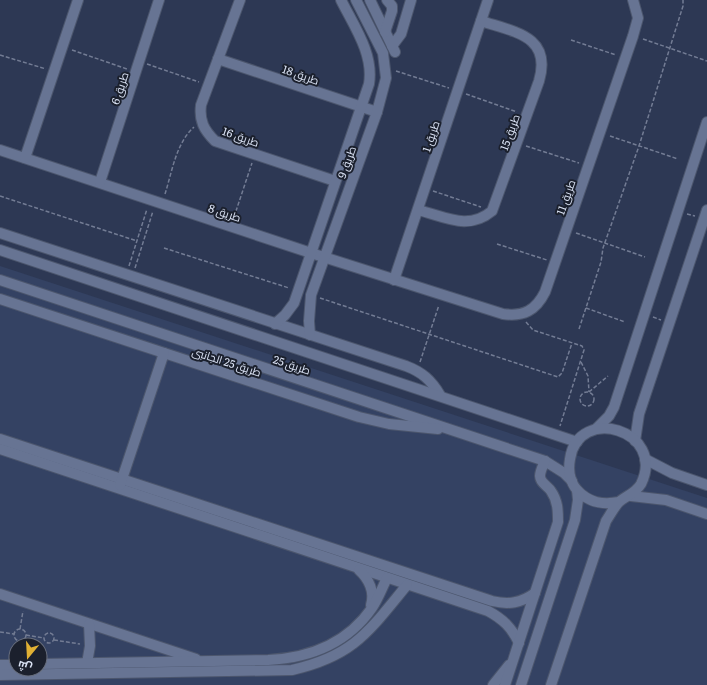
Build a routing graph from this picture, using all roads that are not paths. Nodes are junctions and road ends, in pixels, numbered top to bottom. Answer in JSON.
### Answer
{"nodes":[{"id":1,"x":78,"y":0,"type":"edge"},
{"id":2,"x":158,"y":0,"type":"edge"},
{"id":3,"x":240,"y":0,"type":"edge"},
{"id":4,"x":341,"y":0,"type":"edge"},
{"id":5,"x":356,"y":0,"type":"edge"},
{"id":6,"x":370,"y":0,"type":"edge"},
{"id":7,"x":387,"y":0,"type":"edge"},
{"id":8,"x":411,"y":0,"type":"edge"},
{"id":9,"x":488,"y":0,"type":"edge"},
{"id":10,"x":633,"y":0,"type":"edge"},
{"id":11,"x":376,"y":12,"type":"junction"},
{"id":12,"x":365,"y":17,"type":"junction"},
{"id":13,"x":481,"y":21,"type":"junction"},
{"id":14,"x":385,"y":32,"type":"junction"},
{"id":15,"x":218,"y":59,"type":"junction"},
{"id":16,"x":362,"y":107,"type":"junction"},
{"id":17,"x":377,"y":112,"type":"junction"},
{"id":18,"x":707,"y":122,"type":"edge"},
{"id":19,"x":0,"y":150,"type":"edge"},
{"id":20,"x":25,"y":158,"type":"junction"},
{"id":21,"x":335,"y":181,"type":"junction"},
{"id":22,"x":100,"y":182,"type":"junction"},
{"id":23,"x":418,"y":210,"type":"junction"},
{"id":24,"x":705,"y":215,"type":"edge"},
{"id":25,"x":0,"y":233,"type":"edge"},
{"id":26,"x":0,"y":250,"type":"edge"},
{"id":27,"x":310,"y":253,"type":"junction"},
{"id":28,"x":324,"y":257,"type":"junction"},
{"id":29,"x":0,"y":280,"type":"edge"},
{"id":30,"x":394,"y":280,"type":"junction"},
{"id":31,"x":443,"y":295,"type":"joint"},
{"id":32,"x":0,"y":298,"type":"edge"},
{"id":33,"x":275,"y":324,"type":"junction"},
{"id":34,"x":310,"y":335,"type":"junction"},
{"id":35,"x":164,"y":353,"type":"junction"},
{"id":36,"x":259,"y":366,"type":"junction"},
{"id":37,"x":254,"y":383,"type":"junction"},
{"id":38,"x":440,"y":395,"type":"junction"},
{"id":39,"x":450,"y":429,"type":"junction"},
{"id":40,"x":596,"y":429,"type":"junction"},
{"id":41,"x":0,"y":439,"type":"edge"},
{"id":42,"x":635,"y":440,"type":"junction"},
{"id":43,"x":577,"y":442,"type":"junction"},
{"id":44,"x":22,"y":451,"type":"junction"},
{"id":45,"x":3,"y":452,"type":"edge"},
{"id":46,"x":645,"y":459,"type":"junction"},
{"id":47,"x":545,"y":461,"type":"junction"},
{"id":48,"x":121,"y":484,"type":"junction"},
{"id":49,"x":707,"y":485,"type":"edge"},
{"id":50,"x":574,"y":486,"type":"junction"},
{"id":51,"x":631,"y":496,"type":"junction"},
{"id":52,"x":619,"y":502,"type":"junction"},
{"id":53,"x":707,"y":514,"type":"edge"},
{"id":54,"x":355,"y":562,"type":"junction"},
{"id":55,"x":387,"y":578,"type":"junction"},
{"id":56,"x":407,"y":585,"type":"junction"},
{"id":57,"x":535,"y":593,"type":"junction"},
{"id":58,"x":0,"y":594,"type":"edge"},
{"id":59,"x":367,"y":614,"type":"junction"},
{"id":60,"x":89,"y":624,"type":"junction"},
{"id":61,"x":519,"y":643,"type":"junction"},
{"id":62,"x":333,"y":644,"type":"junction"},
{"id":63,"x":338,"y":654,"type":"junction"},
{"id":64,"x":268,"y":660,"type":"junction"},
{"id":65,"x":513,"y":660,"type":"junction"},
{"id":66,"x":87,"y":663,"type":"junction"},
{"id":67,"x":48,"y":666,"type":"edge"},
{"id":68,"x":200,"y":666,"type":"junction"},
{"id":69,"x":130,"y":667,"type":"junction"},
{"id":70,"x":60,"y":669,"type":"junction"},
{"id":71,"x":268,"y":670,"type":"junction"},
{"id":72,"x":0,"y":675,"type":"edge"},
{"id":73,"x":493,"y":685,"type":"edge"},
{"id":74,"x":505,"y":685,"type":"edge"},
{"id":75,"x":521,"y":685,"type":"edge"},
{"id":76,"x":551,"y":685,"type":"edge"}],
"edges":[{"from":1,"to":20,"type":"street"},
{"from":2,"to":22,"type":"street","name":"طريق 6"},
{"from":3,"to":15,"type":"street"},
{"from":4,"to":16,"type":"street","name":"طريق 9"},
{"from":5,"to":12,"type":"street","name":"طريق 9"},
{"from":6,"to":11,"type":"street"},
{"from":7,"to":14,"type":"street"},
{"from":8,"to":14,"type":"street"},
{"from":9,"to":13,"type":"street","name":"طريق 1"},
{"from":10,"to":31,"type":"street","name":"طريق 11"},
{"from":11,"to":12,"type":"street"},
{"from":11,"to":14,"type":"street"},
{"from":12,"to":17,"type":"street","name":"طريق 9"},
{"from":13,"to":23,"type":"street","name":"طريق 1"},
{"from":13,"to":23,"type":"street","name":"طريق 15"},
{"from":15,"to":16,"type":"street","name":"طريق 18"},
{"from":15,"to":21,"type":"street","name":"طريق 16"},
{"from":16,"to":17,"type":"street","name":"طريق 18"},
{"from":16,"to":21,"type":"street","name":"طريق 9"},
{"from":17,"to":28,"type":"street","name":"طريق 9"},
{"from":18,"to":40,"type":"street"},
{"from":19,"to":20,"type":"street","name":"طريق 8"},
{"from":20,"to":22,"type":"street","name":"طريق 8"},
{"from":21,"to":27,"type":"street","name":"طريق 9"},
{"from":22,"to":27,"type":"street","name":"طريق 8"},
{"from":23,"to":30,"type":"street","name":"طريق 1"},
{"from":24,"to":42,"type":"street"},
{"from":25,"to":33,"type":"street"},
{"from":26,"to":38,"type":"street","name":"طريق 25"},
{"from":27,"to":28,"type":"street","name":"طريق 8"},
{"from":27,"to":33,"type":"street","name":"طريق 9"},
{"from":28,"to":30,"type":"street","name":"طريق 8"},
{"from":28,"to":34,"type":"street","name":"طريق 9"},
{"from":29,"to":36,"type":"street","name":"طريق 25"},
{"from":30,"to":31,"type":"street","name":"طريق 8"},
{"from":32,"to":35,"type":"street","name":"طريق 25 الجانبى"},
{"from":33,"to":34,"type":"street"},
{"from":34,"to":38,"type":"street"},
{"from":35,"to":37,"type":"street","name":"طريق 25 الجانبى"},
{"from":35,"to":48,"type":"street"},
{"from":36,"to":37,"type":"street"},
{"from":36,"to":39,"type":"street","name":"طريق 25"},
{"from":37,"to":39,"type":"street","name":"طريق 25 الجانبى"},
{"from":38,"to":43,"type":"street","name":"طريق 25"},
{"from":39,"to":47,"type":"street","name":"طريق 25"},
{"from":40,"to":42,"type":"street"},
{"from":40,"to":43,"type":"street"},
{"from":41,"to":44,"type":"street"},
{"from":42,"to":46,"type":"street"},
{"from":43,"to":50,"type":"street"},
{"from":44,"to":45,"type":"street"},
{"from":44,"to":48,"type":"street"},
{"from":46,"to":49,"type":"street"},
{"from":46,"to":51,"type":"street"},
{"from":47,"to":50,"type":"street","name":"طريق 25"},
{"from":47,"to":57,"type":"street"},
{"from":48,"to":54,"type":"street"},
{"from":50,"to":52,"type":"street"},
{"from":50,"to":75,"type":"street"},
{"from":51,"to":52,"type":"street"},
{"from":51,"to":53,"type":"street"},
{"from":52,"to":76,"type":"street"},
{"from":54,"to":55,"type":"street"},
{"from":54,"to":57,"type":"street"},
{"from":54,"to":59,"type":"street"},
{"from":55,"to":56,"type":"street"},
{"from":55,"to":59,"type":"street"},
{"from":56,"to":61,"type":"street"},
{"from":56,"to":63,"type":"street"},
{"from":57,"to":61,"type":"street"},
{"from":58,"to":60,"type":"street"},
{"from":59,"to":62,"type":"street"},
{"from":60,"to":66,"type":"street"},
{"from":60,"to":68,"type":"street"},
{"from":61,"to":65,"type":"street"},
{"from":62,"to":63,"type":"street"},
{"from":62,"to":64,"type":"street"},
{"from":63,"to":71,"type":"street"},
{"from":64,"to":68,"type":"street"},
{"from":64,"to":71,"type":"street"},
{"from":65,"to":73,"type":"street"},
{"from":65,"to":74,"type":"street"},
{"from":66,"to":69,"type":"street"},
{"from":66,"to":70,"type":"street"},
{"from":67,"to":70,"type":"street"},
{"from":68,"to":69,"type":"street"},
{"from":68,"to":71,"type":"street"},
{"from":69,"to":70,"type":"street"},
{"from":70,"to":72,"type":"street"}]}
